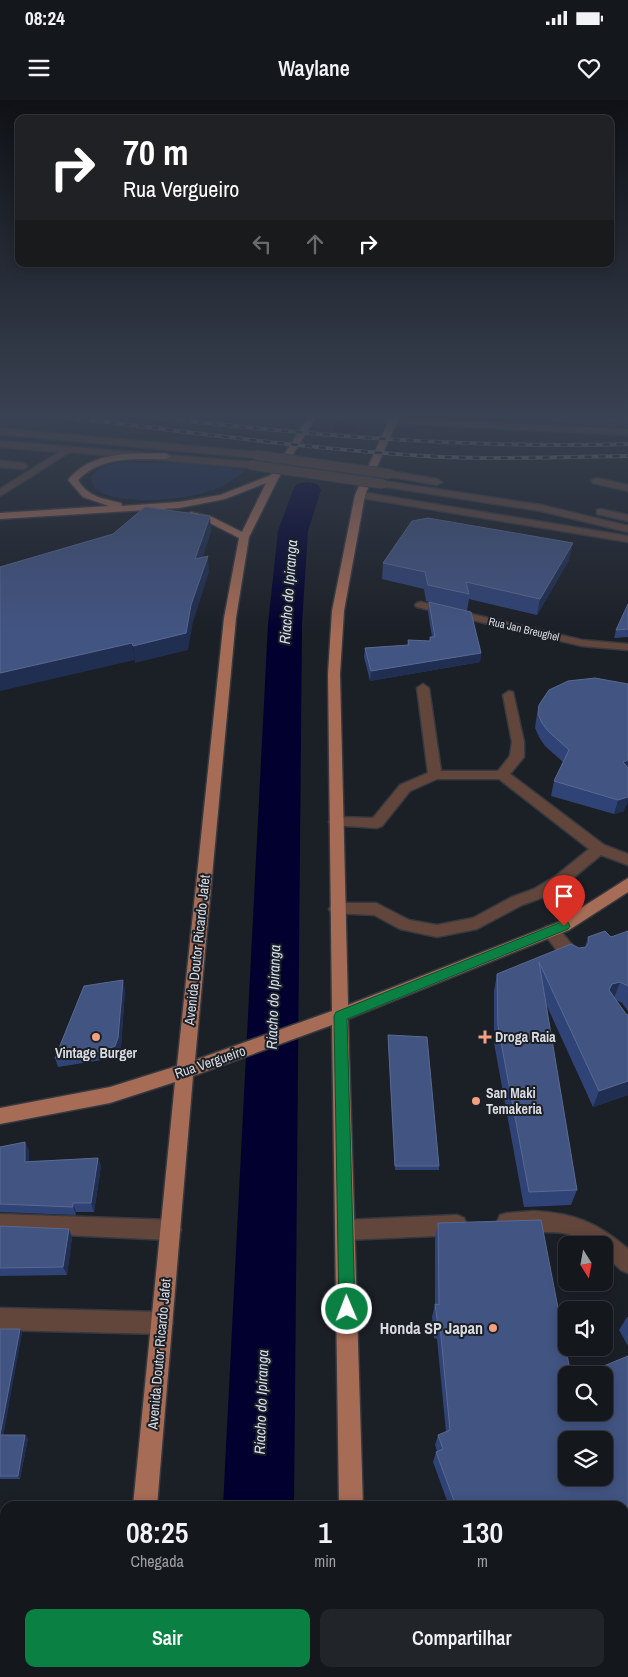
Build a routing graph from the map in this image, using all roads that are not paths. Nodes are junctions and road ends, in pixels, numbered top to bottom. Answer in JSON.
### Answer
{"nodes":[{"id":1,"x":77,"y":488,"type":"edge"},
{"id":2,"x":246,"y":488,"type":"edge"},
{"id":3,"x":269,"y":488,"type":"edge"},
{"id":4,"x":363,"y":488,"type":"edge"},
{"id":5,"x":407,"y":488,"type":"edge"},
{"id":6,"x":473,"y":488,"type":"edge"},
{"id":7,"x":360,"y":495,"type":"junction"},
{"id":8,"x":150,"y":508,"type":"junction"},
{"id":9,"x":0,"y":516,"type":"edge"},
{"id":10,"x":628,"y":518,"type":"edge"},
{"id":11,"x":0,"y":524,"type":"edge"},
{"id":12,"x":628,"y":529,"type":"edge"},
{"id":13,"x":244,"y":536,"type":"junction"},
{"id":14,"x":628,"y":539,"type":"edge"},
{"id":15,"x":421,"y":605,"type":"dead end"},
{"id":16,"x":628,"y":647,"type":"edge"},
{"id":17,"x":423,"y":688,"type":"dead end"},
{"id":18,"x":509,"y":695,"type":"dead end"},
{"id":19,"x":435,"y":775,"type":"junction"},
{"id":20,"x":502,"y":775,"type":"junction"},
{"id":21,"x":336,"y":822,"type":"junction"},
{"id":22,"x":599,"y":849,"type":"junction"},
{"id":23,"x":628,"y":860,"type":"edge"},
{"id":24,"x":628,"y":884,"type":"edge"},
{"id":25,"x":338,"y":909,"type":"junction"},
{"id":26,"x":551,"y":931,"type":"junction"},
{"id":27,"x":574,"y":958,"type":"edge"},
{"id":28,"x":340,"y":1016,"type":"junction"},
{"id":29,"x":185,"y":1071,"type":"junction"},
{"id":30,"x":0,"y":1116,"type":"edge"},
{"id":31,"x":0,"y":1223,"type":"edge"},
{"id":32,"x":171,"y":1230,"type":"junction"},
{"id":33,"x":345,"y":1230,"type":"junction"},
{"id":34,"x":628,"y":1263,"type":"edge"},
{"id":35,"x":0,"y":1319,"type":"edge"},
{"id":36,"x":162,"y":1323,"type":"junction"},
{"id":37,"x":146,"y":1501,"type":"edge"},
{"id":38,"x":351,"y":1501,"type":"edge"}],
"edges":[{"from":1,"to":8,"type":"main road"},
{"from":2,"to":8,"type":"main road"},
{"from":3,"to":13,"type":"main road","name":"Avenida Doutor Ricardo Jafet"},
{"from":4,"to":7,"type":"main road"},
{"from":5,"to":12,"type":"street","bridge":true},
{"from":6,"to":10,"type":"street","bridge":true},
{"from":7,"to":14,"type":"street"},
{"from":7,"to":21,"type":"main road"},
{"from":8,"to":9,"type":"main road"},
{"from":11,"to":13,"type":"main road"},
{"from":13,"to":29,"type":"main road","name":"Avenida Doutor Ricardo Jafet"},
{"from":15,"to":16,"type":"street","name":"Rua Jan Breughel"},
{"from":17,"to":19,"type":"street"},
{"from":18,"to":20,"type":"street"},
{"from":19,"to":20,"type":"street"},
{"from":19,"to":21,"type":"street"},
{"from":20,"to":22,"type":"street"},
{"from":21,"to":25,"type":"main road"},
{"from":22,"to":23,"type":"street"},
{"from":22,"to":25,"type":"street"},
{"from":24,"to":26,"type":"main road","name":"Rua Vergueiro"},
{"from":25,"to":28,"type":"main road"},
{"from":26,"to":27,"type":"street"},
{"from":26,"to":28,"type":"main road","name":"Rua Vergueiro"},
{"from":28,"to":29,"type":"main road","name":"Rua Vergueiro"},
{"from":28,"to":33,"type":"main road"},
{"from":29,"to":30,"type":"main road","name":"Rua Vergueiro"},
{"from":29,"to":32,"type":"main road","name":"Avenida Doutor Ricardo Jafet"},
{"from":31,"to":32,"type":"street"},
{"from":32,"to":36,"type":"main road","name":"Avenida Doutor Ricardo Jafet"},
{"from":33,"to":34,"type":"street"},
{"from":33,"to":38,"type":"main road"},
{"from":35,"to":36,"type":"street"},
{"from":36,"to":37,"type":"main road","name":"Avenida Doutor Ricardo Jafet"}]}
